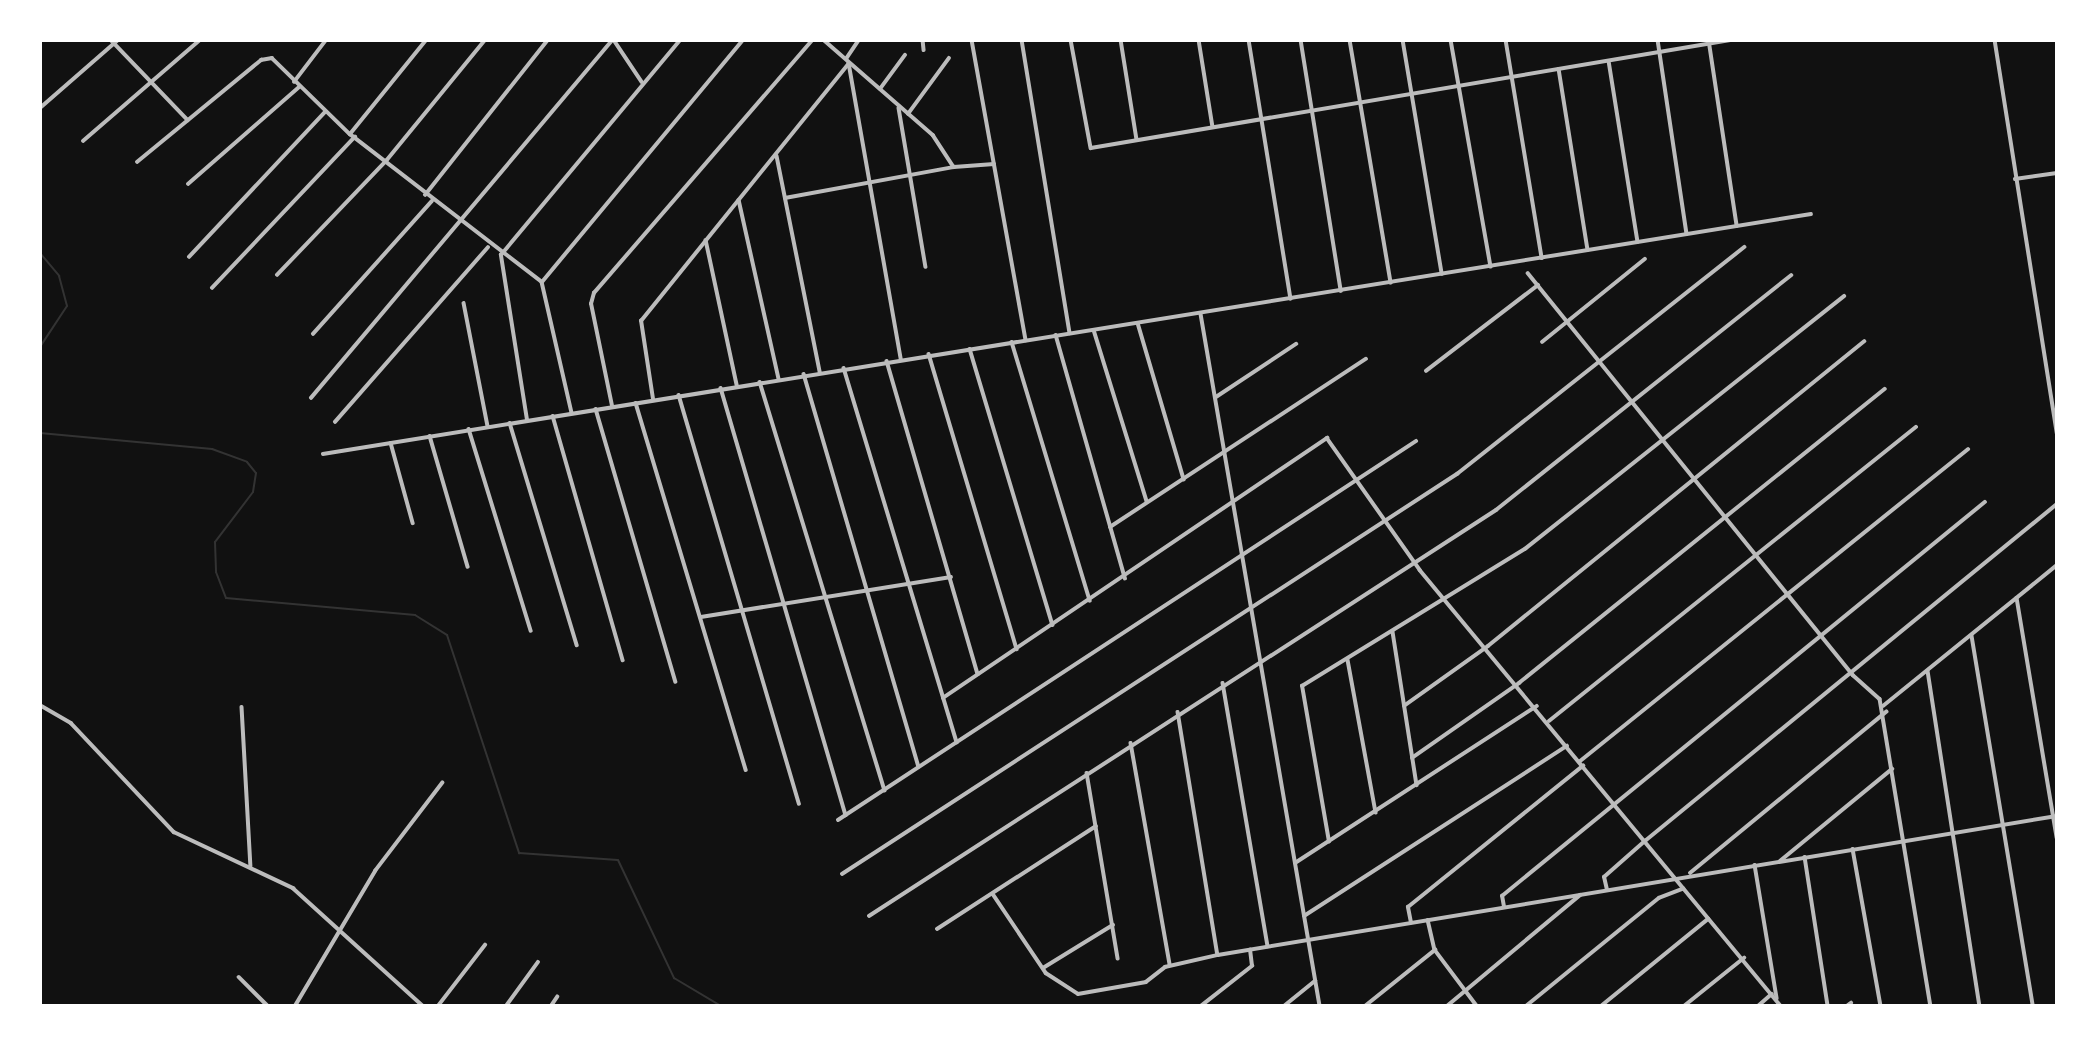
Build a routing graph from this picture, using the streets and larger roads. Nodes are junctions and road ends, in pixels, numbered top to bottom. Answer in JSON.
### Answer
{"nodes":[{"id":1,"x":200,"y":40,"type":"edge"},
{"id":2,"x":326,"y":40,"type":"edge"},
{"id":3,"x":426,"y":40,"type":"edge"},
{"id":4,"x":485,"y":40,"type":"edge"},
{"id":5,"x":548,"y":40,"type":"edge"},
{"id":6,"x":613,"y":40,"type":"edge"},
{"id":7,"x":680,"y":40,"type":"edge"},
{"id":8,"x":743,"y":40,"type":"edge"},
{"id":9,"x":812,"y":40,"type":"edge"},
{"id":10,"x":824,"y":40,"type":"edge"},
{"id":11,"x":859,"y":40,"type":"edge"},
{"id":12,"x":923,"y":40,"type":"edge"},
{"id":13,"x":972,"y":40,"type":"edge"},
{"id":14,"x":1022,"y":40,"type":"edge"},
{"id":15,"x":1071,"y":40,"type":"edge"},
{"id":16,"x":1121,"y":40,"type":"edge"},
{"id":17,"x":1199,"y":40,"type":"edge"},
{"id":18,"x":1249,"y":40,"type":"edge"},
{"id":19,"x":1301,"y":40,"type":"edge"},
{"id":20,"x":1350,"y":40,"type":"edge"},
{"id":21,"x":1403,"y":40,"type":"edge"},
{"id":22,"x":1451,"y":40,"type":"edge"},
{"id":23,"x":1506,"y":40,"type":"edge"},
{"id":24,"x":1658,"y":40,"type":"edge"},
{"id":25,"x":1730,"y":40,"type":"edge"},
{"id":26,"x":1994,"y":40,"type":"edge"},
{"id":27,"x":114,"y":41,"type":"edge"},
{"id":28,"x":1709,"y":42,"type":"edge"},
{"id":29,"x":924,"y":50,"type":"dead end"},
{"id":30,"x":1659,"y":52,"type":"junction"},
{"id":31,"x":905,"y":55,"type":"dead end"},
{"id":32,"x":949,"y":58,"type":"dead end"},
{"id":33,"x":847,"y":61,"type":"junction"},
{"id":34,"x":1608,"y":61,"type":"junction"},
{"id":35,"x":1559,"y":69,"type":"junction"},
{"id":36,"x":1513,"y":77,"type":"junction"},
{"id":37,"x":152,"y":82,"type":"junction"},
{"id":38,"x":293,"y":82,"type":"junction"},
{"id":39,"x":642,"y":82,"type":"junction"},
{"id":40,"x":1460,"y":86,"type":"junction"},
{"id":41,"x":299,"y":87,"type":"junction"},
{"id":42,"x":880,"y":89,"type":"junction"},
{"id":43,"x":1412,"y":94,"type":"junction"},
{"id":44,"x":1361,"y":102,"type":"junction"},
{"id":45,"x":898,"y":106,"type":"junction"},
{"id":46,"x":40,"y":107,"type":"edge"},
{"id":47,"x":1312,"y":111,"type":"junction"},
{"id":48,"x":326,"y":113,"type":"junction"},
{"id":49,"x":908,"y":114,"type":"junction"},
{"id":50,"x":1262,"y":119,"type":"junction"},
{"id":51,"x":188,"y":120,"type":"junction"},
{"id":52,"x":1213,"y":127,"type":"junction"},
{"id":53,"x":350,"y":134,"type":"junction"},
{"id":54,"x":355,"y":138,"type":"junction"},
{"id":55,"x":1137,"y":140,"type":"junction"},
{"id":56,"x":83,"y":141,"type":"dead end"},
{"id":57,"x":777,"y":156,"type":"junction"},
{"id":58,"x":386,"y":161,"type":"junction"},
{"id":59,"x":137,"y":162,"type":"dead end"},
{"id":60,"x":994,"y":164,"type":"junction"},
{"id":61,"x":954,"y":167,"type":"junction"},
{"id":62,"x":2057,"y":173,"type":"edge"},
{"id":63,"x":910,"y":176,"type":"junction"},
{"id":64,"x":2015,"y":179,"type":"junction"},
{"id":65,"x":870,"y":182,"type":"junction"},
{"id":66,"x":188,"y":184,"type":"dead end"},
{"id":67,"x":425,"y":195,"type":"junction"},
{"id":68,"x":785,"y":198,"type":"junction"},
{"id":69,"x":739,"y":200,"type":"junction"},
{"id":70,"x":432,"y":201,"type":"junction"},
{"id":71,"x":1811,"y":214,"type":"dead end"},
{"id":72,"x":462,"y":225,"type":"junction"},
{"id":73,"x":1737,"y":226,"type":"junction"},
{"id":74,"x":1687,"y":234,"type":"junction"},
{"id":75,"x":706,"y":240,"type":"junction"},
{"id":76,"x":1638,"y":242,"type":"junction"},
{"id":77,"x":488,"y":246,"type":"junction"},
{"id":78,"x":1744,"y":247,"type":"dead end"},
{"id":79,"x":1588,"y":250,"type":"junction"},
{"id":80,"x":501,"y":255,"type":"junction"},
{"id":81,"x":188,"y":257,"type":"dead end"},
{"id":82,"x":1542,"y":258,"type":"junction"},
{"id":83,"x":1644,"y":259,"type":"dead end"},
{"id":84,"x":1491,"y":266,"type":"junction"},
{"id":85,"x":926,"y":267,"type":"dead end"},
{"id":86,"x":1528,"y":273,"type":"dead end"},
{"id":87,"x":1442,"y":274,"type":"junction"},
{"id":88,"x":277,"y":275,"type":"dead end"},
{"id":89,"x":1791,"y":275,"type":"dead end"},
{"id":90,"x":542,"y":282,"type":"junction"},
{"id":91,"x":1391,"y":283,"type":"junction"},
{"id":92,"x":1538,"y":285,"type":"junction"},
{"id":93,"x":212,"y":288,"type":"dead end"},
{"id":94,"x":1341,"y":291,"type":"junction"},
{"id":95,"x":1843,"y":296,"type":"dead end"},
{"id":96,"x":1291,"y":299,"type":"junction"},
{"id":97,"x":464,"y":303,"type":"dead end"},
{"id":98,"x":1201,"y":314,"type":"junction"},
{"id":99,"x":1568,"y":322,"type":"junction"},
{"id":100,"x":1138,"y":323,"type":"junction"},
{"id":101,"x":1094,"y":330,"type":"junction"},
{"id":102,"x":1070,"y":333,"type":"junction"},
{"id":103,"x":313,"y":334,"type":"dead end"},
{"id":104,"x":1056,"y":335,"type":"junction"},
{"id":105,"x":1026,"y":340,"type":"junction"},
{"id":106,"x":1012,"y":342,"type":"junction"},
{"id":107,"x":1542,"y":342,"type":"dead end"},
{"id":108,"x":1864,"y":342,"type":"dead end"},
{"id":109,"x":1296,"y":344,"type":"dead end"},
{"id":110,"x":970,"y":348,"type":"junction"},
{"id":111,"x":929,"y":354,"type":"junction"},
{"id":112,"x":901,"y":358,"type":"junction"},
{"id":113,"x":1366,"y":359,"type":"dead end"},
{"id":114,"x":1599,"y":360,"type":"junction"},
{"id":115,"x":887,"y":361,"type":"junction"},
{"id":116,"x":844,"y":368,"type":"junction"},
{"id":117,"x":1426,"y":371,"type":"dead end"},
{"id":118,"x":820,"y":372,"type":"junction"},
{"id":119,"x":804,"y":374,"type":"junction"},
{"id":120,"x":779,"y":379,"type":"junction"},
{"id":121,"x":760,"y":382,"type":"junction"},
{"id":122,"x":737,"y":386,"type":"junction"},
{"id":123,"x":721,"y":388,"type":"junction"},
{"id":124,"x":1885,"y":389,"type":"dead end"},
{"id":125,"x":678,"y":395,"type":"junction"},
{"id":126,"x":1216,"y":397,"type":"junction"},
{"id":127,"x":311,"y":398,"type":"dead end"},
{"id":128,"x":653,"y":399,"type":"junction"},
{"id":129,"x":636,"y":402,"type":"junction"},
{"id":130,"x":1633,"y":402,"type":"junction"},
{"id":131,"x":611,"y":406,"type":"junction"},
{"id":132,"x":596,"y":409,"type":"junction"},
{"id":133,"x":572,"y":413,"type":"junction"},
{"id":134,"x":553,"y":416,"type":"junction"},
{"id":135,"x":527,"y":420,"type":"junction"},
{"id":136,"x":335,"y":422,"type":"dead end"},
{"id":137,"x":510,"y":423,"type":"junction"},
{"id":138,"x":488,"y":426,"type":"junction"},
{"id":139,"x":1916,"y":427,"type":"dead end"},
{"id":140,"x":469,"y":429,"type":"junction"},
{"id":141,"x":2057,"y":433,"type":"edge"},
{"id":142,"x":430,"y":436,"type":"junction"},
{"id":143,"x":1416,"y":441,"type":"dead end"},
{"id":144,"x":1664,"y":441,"type":"junction"},
{"id":145,"x":391,"y":443,"type":"junction"},
{"id":146,"x":1968,"y":449,"type":"dead end"},
{"id":147,"x":1225,"y":452,"type":"junction"},
{"id":148,"x":323,"y":454,"type":"dead end"},
{"id":149,"x":1184,"y":479,"type":"junction"},
{"id":150,"x":1356,"y":480,"type":"junction"},
{"id":151,"x":1696,"y":481,"type":"junction"},
{"id":152,"x":1985,"y":502,"type":"dead end"},
{"id":153,"x":1148,"y":503,"type":"junction"},
{"id":154,"x":2057,"y":504,"type":"edge"},
{"id":155,"x":1234,"y":506,"type":"junction"},
{"id":156,"x":1726,"y":518,"type":"junction"},
{"id":157,"x":1385,"y":521,"type":"junction"},
{"id":158,"x":413,"y":523,"type":"dead end"},
{"id":159,"x":1110,"y":527,"type":"junction"},
{"id":160,"x":1242,"y":555,"type":"junction"},
{"id":161,"x":1759,"y":558,"type":"junction"},
{"id":162,"x":1413,"y":560,"type":"junction"},
{"id":163,"x":2057,"y":565,"type":"edge"},
{"id":164,"x":468,"y":568,"type":"dead end"},
{"id":165,"x":951,"y":577,"type":"junction"},
{"id":166,"x":1125,"y":578,"type":"junction"},
{"id":167,"x":908,"y":583,"type":"junction"},
{"id":168,"x":867,"y":590,"type":"junction"},
{"id":169,"x":1789,"y":596,"type":"junction"},
{"id":170,"x":825,"y":597,"type":"junction"},
{"id":171,"x":1443,"y":597,"type":"junction"},
{"id":172,"x":2017,"y":598,"type":"junction"},
{"id":173,"x":1090,"y":601,"type":"junction"},
{"id":174,"x":784,"y":603,"type":"junction"},
{"id":175,"x":1252,"y":609,"type":"junction"},
{"id":176,"x":742,"y":610,"type":"junction"},
{"id":177,"x":701,"y":617,"type":"junction"},
{"id":178,"x":1053,"y":625,"type":"junction"},
{"id":179,"x":531,"y":631,"type":"dead end"},
{"id":180,"x":1392,"y":631,"type":"junction"},
{"id":181,"x":1820,"y":635,"type":"junction"},
{"id":182,"x":1972,"y":636,"type":"junction"},
{"id":183,"x":577,"y":645,"type":"dead end"},
{"id":184,"x":1488,"y":646,"type":"junction"},
{"id":185,"x":1017,"y":649,"type":"junction"},
{"id":186,"x":1260,"y":659,"type":"junction"},
{"id":187,"x":623,"y":660,"type":"dead end"},
{"id":188,"x":1348,"y":660,"type":"junction"},
{"id":189,"x":1928,"y":671,"type":"junction"},
{"id":190,"x":978,"y":674,"type":"junction"},
{"id":191,"x":1853,"y":676,"type":"junction"},
{"id":192,"x":676,"y":682,"type":"dead end"},
{"id":193,"x":1223,"y":683,"type":"junction"},
{"id":194,"x":1519,"y":683,"type":"junction"},
{"id":195,"x":943,"y":698,"type":"junction"},
{"id":196,"x":40,"y":705,"type":"edge"},
{"id":197,"x":1404,"y":706,"type":"junction"},
{"id":198,"x":1538,"y":706,"type":"junction"},
{"id":199,"x":1883,"y":706,"type":"junction"},
{"id":200,"x":242,"y":708,"type":"dead end"},
{"id":201,"x":1178,"y":712,"type":"junction"},
{"id":202,"x":1886,"y":712,"type":"junction"},
{"id":203,"x":1549,"y":721,"type":"junction"},
{"id":204,"x":957,"y":742,"type":"junction"},
{"id":205,"x":1131,"y":743,"type":"junction"},
{"id":206,"x":1567,"y":746,"type":"junction"},
{"id":207,"x":1412,"y":758,"type":"junction"},
{"id":208,"x":1579,"y":762,"type":"junction"},
{"id":209,"x":1583,"y":766,"type":"junction"},
{"id":210,"x":919,"y":767,"type":"junction"},
{"id":211,"x":1892,"y":769,"type":"junction"},
{"id":212,"x":746,"y":770,"type":"dead end"},
{"id":213,"x":1087,"y":772,"type":"junction"},
{"id":214,"x":443,"y":783,"type":"dead end"},
{"id":215,"x":1417,"y":785,"type":"junction"},
{"id":216,"x":885,"y":790,"type":"junction"},
{"id":217,"x":1613,"y":803,"type":"junction"},
{"id":218,"x":799,"y":804,"type":"dead end"},
{"id":219,"x":1376,"y":812,"type":"junction"},
{"id":220,"x":846,"y":815,"type":"junction"},
{"id":221,"x":2055,"y":816,"type":"edge"},
{"id":222,"x":838,"y":820,"type":"dead end"},
{"id":223,"x":2004,"y":825,"type":"junction"},
{"id":224,"x":1096,"y":826,"type":"junction"},
{"id":225,"x":1953,"y":833,"type":"junction"},
{"id":226,"x":2057,"y":838,"type":"edge"},
{"id":227,"x":1645,"y":841,"type":"junction"},
{"id":228,"x":1903,"y":841,"type":"junction"},
{"id":229,"x":1329,"y":842,"type":"junction"},
{"id":230,"x":1853,"y":849,"type":"junction"},
{"id":231,"x":1805,"y":858,"type":"junction"},
{"id":232,"x":1778,"y":862,"type":"junction"},
{"id":233,"x":1295,"y":863,"type":"junction"},
{"id":234,"x":1755,"y":865,"type":"junction"},
{"id":235,"x":251,"y":866,"type":"junction"},
{"id":236,"x":842,"y":874,"type":"dead end"},
{"id":237,"x":1689,"y":874,"type":"junction"},
{"id":238,"x":1676,"y":879,"type":"junction"},
{"id":239,"x":1684,"y":889,"type":"junction"},
{"id":240,"x":1607,"y":890,"type":"junction"},
{"id":241,"x":993,"y":894,"type":"junction"},
{"id":242,"x":1580,"y":895,"type":"junction"},
{"id":243,"x":1504,"y":907,"type":"junction"},
{"id":244,"x":869,"y":916,"type":"dead end"},
{"id":245,"x":1304,"y":916,"type":"junction"},
{"id":246,"x":1709,"y":918,"type":"junction"},
{"id":247,"x":1428,"y":920,"type":"junction"},
{"id":248,"x":1411,"y":923,"type":"junction"},
{"id":249,"x":1113,"y":924,"type":"junction"},
{"id":250,"x":937,"y":929,"type":"dead end"},
{"id":251,"x":336,"y":931,"type":"junction"},
{"id":252,"x":1308,"y":940,"type":"junction"},
{"id":253,"x":485,"y":945,"type":"dead end"},
{"id":254,"x":1268,"y":947,"type":"junction"},
{"id":255,"x":1250,"y":950,"type":"junction"},
{"id":256,"x":1436,"y":950,"type":"junction"},
{"id":257,"x":1217,"y":955,"type":"junction"},
{"id":258,"x":1118,"y":958,"type":"dead end"},
{"id":259,"x":1744,"y":958,"type":"junction"},
{"id":260,"x":538,"y":962,"type":"dead end"},
{"id":261,"x":1171,"y":966,"type":"junction"},
{"id":262,"x":1043,"y":968,"type":"junction"},
{"id":263,"x":239,"y":977,"type":"dead end"},
{"id":264,"x":1315,"y":981,"type":"junction"},
{"id":265,"x":1466,"y":991,"type":"junction"},
{"id":266,"x":1772,"y":994,"type":"junction"},
{"id":267,"x":558,"y":998,"type":"dead end"},
{"id":268,"x":1777,"y":1000,"type":"junction"},
{"id":269,"x":268,"y":1006,"type":"edge"},
{"id":270,"x":295,"y":1006,"type":"edge"},
{"id":271,"x":423,"y":1006,"type":"edge"},
{"id":272,"x":438,"y":1006,"type":"edge"},
{"id":273,"x":506,"y":1006,"type":"edge"},
{"id":274,"x":551,"y":1006,"type":"edge"},
{"id":275,"x":1202,"y":1006,"type":"edge"},
{"id":276,"x":1284,"y":1006,"type":"edge"},
{"id":277,"x":1320,"y":1006,"type":"edge"},
{"id":278,"x":1365,"y":1006,"type":"edge"},
{"id":279,"x":1447,"y":1006,"type":"edge"},
{"id":280,"x":1477,"y":1006,"type":"edge"},
{"id":281,"x":1526,"y":1006,"type":"edge"},
{"id":282,"x":1601,"y":1006,"type":"edge"},
{"id":283,"x":1684,"y":1006,"type":"edge"},
{"id":284,"x":1758,"y":1006,"type":"edge"},
{"id":285,"x":1781,"y":1006,"type":"edge"},
{"id":286,"x":1828,"y":1006,"type":"edge"},
{"id":287,"x":1881,"y":1006,"type":"edge"},
{"id":288,"x":1931,"y":1006,"type":"edge"},
{"id":289,"x":1980,"y":1006,"type":"edge"},
{"id":290,"x":2033,"y":1006,"type":"edge"}],
"edges":[{"from":1,"to":37,"type":"street"},
{"from":2,"to":38,"type":"street"},
{"from":3,"to":53,"type":"street"},
{"from":4,"to":58,"type":"street"},
{"from":5,"to":67,"type":"street"},
{"from":6,"to":39,"type":"street"},
{"from":6,"to":72,"type":"street"},
{"from":7,"to":39,"type":"street"},
{"from":8,"to":90,"type":"street"},
{"from":9,"to":131,"type":"street"},
{"from":10,"to":33,"type":"street"},
{"from":11,"to":33,"type":"street"},
{"from":12,"to":29,"type":"street"},
{"from":13,"to":60,"type":"street"},
{"from":14,"to":102,"type":"street"},
{"from":15,"to":55,"type":"street"},
{"from":16,"to":55,"type":"street"},
{"from":17,"to":52,"type":"street"},
{"from":18,"to":50,"type":"street"},
{"from":19,"to":47,"type":"street"},
{"from":20,"to":44,"type":"street"},
{"from":21,"to":43,"type":"street"},
{"from":22,"to":40,"type":"street"},
{"from":23,"to":36,"type":"street"},
{"from":24,"to":30,"type":"street"},
{"from":25,"to":28,"type":"street"},
{"from":26,"to":64,"type":"street"},
{"from":27,"to":37,"type":"street"},
{"from":27,"to":46,"type":"street"},
{"from":28,"to":30,"type":"street"},
{"from":28,"to":73,"type":"street"},
{"from":30,"to":34,"type":"street"},
{"from":30,"to":74,"type":"street"},
{"from":31,"to":42,"type":"street"},
{"from":32,"to":49,"type":"street"},
{"from":33,"to":42,"type":"street"},
{"from":33,"to":57,"type":"street"},
{"from":33,"to":65,"type":"street"},
{"from":34,"to":35,"type":"street"},
{"from":34,"to":76,"type":"street"},
{"from":35,"to":36,"type":"street"},
{"from":35,"to":79,"type":"street"},
{"from":36,"to":40,"type":"street"},
{"from":36,"to":82,"type":"street"},
{"from":37,"to":51,"type":"street"},
{"from":37,"to":56,"type":"street"},
{"from":38,"to":41,"type":"street"},
{"from":38,"to":51,"type":"street"},
{"from":39,"to":80,"type":"street"},
{"from":40,"to":43,"type":"street"},
{"from":40,"to":84,"type":"street"},
{"from":41,"to":48,"type":"street"},
{"from":41,"to":66,"type":"street"},
{"from":42,"to":45,"type":"street"},
{"from":43,"to":44,"type":"street"},
{"from":43,"to":87,"type":"street"},
{"from":44,"to":47,"type":"street"},
{"from":44,"to":91,"type":"street"},
{"from":45,"to":49,"type":"street"},
{"from":45,"to":63,"type":"street"},
{"from":47,"to":50,"type":"street"},
{"from":47,"to":94,"type":"street"},
{"from":48,"to":53,"type":"street"},
{"from":48,"to":81,"type":"street"},
{"from":49,"to":61,"type":"street"},
{"from":50,"to":52,"type":"street"},
{"from":50,"to":96,"type":"street"},
{"from":51,"to":59,"type":"street"},
{"from":52,"to":55,"type":"street"},
{"from":53,"to":54,"type":"street"},
{"from":54,"to":58,"type":"street"},
{"from":54,"to":93,"type":"street"},
{"from":57,"to":68,"type":"street"},
{"from":57,"to":69,"type":"street"},
{"from":58,"to":67,"type":"street"},
{"from":58,"to":88,"type":"street"},
{"from":60,"to":61,"type":"street"},
{"from":60,"to":105,"type":"street"},
{"from":61,"to":63,"type":"street"},
{"from":62,"to":64,"type":"street"},
{"from":63,"to":65,"type":"street"},
{"from":63,"to":85,"type":"street"},
{"from":64,"to":141,"type":"street"},
{"from":65,"to":68,"type":"street"},
{"from":65,"to":112,"type":"street"},
{"from":67,"to":70,"type":"street"},
{"from":68,"to":118,"type":"street"},
{"from":69,"to":75,"type":"street"},
{"from":69,"to":120,"type":"street"},
{"from":70,"to":72,"type":"street"},
{"from":70,"to":103,"type":"street"},
{"from":71,"to":73,"type":"street"},
{"from":72,"to":77,"type":"street"},
{"from":72,"to":127,"type":"street"},
{"from":73,"to":74,"type":"street"},
{"from":74,"to":76,"type":"street"},
{"from":75,"to":122,"type":"street"},
{"from":75,"to":128,"type":"street"},
{"from":76,"to":79,"type":"street"},
{"from":77,"to":80,"type":"street"},
{"from":77,"to":136,"type":"street"},
{"from":78,"to":114,"type":"street"},
{"from":79,"to":82,"type":"street"},
{"from":80,"to":90,"type":"street"},
{"from":80,"to":135,"type":"street"},
{"from":82,"to":84,"type":"street"},
{"from":83,"to":99,"type":"street"},
{"from":84,"to":87,"type":"street"},
{"from":86,"to":92,"type":"street"},
{"from":87,"to":91,"type":"street"},
{"from":89,"to":130,"type":"street"},
{"from":90,"to":133,"type":"street"},
{"from":91,"to":94,"type":"street"},
{"from":92,"to":99,"type":"street"},
{"from":92,"to":117,"type":"street"},
{"from":94,"to":96,"type":"street"},
{"from":95,"to":144,"type":"street"},
{"from":96,"to":98,"type":"street"},
{"from":97,"to":138,"type":"street"},
{"from":98,"to":100,"type":"street"},
{"from":98,"to":126,"type":"street"},
{"from":99,"to":107,"type":"street"},
{"from":99,"to":114,"type":"street"},
{"from":100,"to":101,"type":"street"},
{"from":100,"to":149,"type":"street"},
{"from":101,"to":102,"type":"street"},
{"from":101,"to":153,"type":"street"},
{"from":102,"to":104,"type":"street"},
{"from":104,"to":105,"type":"street"},
{"from":104,"to":159,"type":"street"},
{"from":105,"to":106,"type":"street"},
{"from":106,"to":110,"type":"street"},
{"from":106,"to":173,"type":"street"},
{"from":108,"to":151,"type":"street"},
{"from":109,"to":126,"type":"street"},
{"from":110,"to":111,"type":"street"},
{"from":110,"to":178,"type":"street"},
{"from":111,"to":112,"type":"street"},
{"from":111,"to":185,"type":"street"},
{"from":112,"to":115,"type":"street"},
{"from":113,"to":147,"type":"street"},
{"from":114,"to":130,"type":"street"},
{"from":114,"to":157,"type":"street"},
{"from":115,"to":116,"type":"street"},
{"from":115,"to":165,"type":"street"},
{"from":116,"to":118,"type":"street"},
{"from":116,"to":167,"type":"street"},
{"from":118,"to":119,"type":"street"},
{"from":119,"to":120,"type":"street"},
{"from":119,"to":168,"type":"street"},
{"from":120,"to":121,"type":"street"},
{"from":121,"to":122,"type":"street"},
{"from":121,"to":170,"type":"street"},
{"from":122,"to":123,"type":"street"},
{"from":123,"to":125,"type":"street"},
{"from":123,"to":174,"type":"street"},
{"from":124,"to":156,"type":"street"},
{"from":125,"to":128,"type":"street"},
{"from":125,"to":176,"type":"street"},
{"from":126,"to":147,"type":"street"},
{"from":128,"to":129,"type":"street"},
{"from":129,"to":131,"type":"street"},
{"from":129,"to":177,"type":"street"},
{"from":130,"to":144,"type":"street"},
{"from":130,"to":162,"type":"street"},
{"from":131,"to":132,"type":"street"},
{"from":132,"to":133,"type":"street"},
{"from":132,"to":192,"type":"street"},
{"from":133,"to":134,"type":"street"},
{"from":134,"to":135,"type":"street"},
{"from":134,"to":187,"type":"street"},
{"from":135,"to":137,"type":"street"},
{"from":137,"to":138,"type":"street"},
{"from":137,"to":183,"type":"street"},
{"from":138,"to":140,"type":"street"},
{"from":139,"to":161,"type":"street"},
{"from":140,"to":142,"type":"street"},
{"from":140,"to":179,"type":"street"},
{"from":142,"to":145,"type":"street"},
{"from":142,"to":164,"type":"street"},
{"from":143,"to":150,"type":"street"},
{"from":144,"to":151,"type":"street"},
{"from":144,"to":171,"type":"street"},
{"from":145,"to":148,"type":"street"},
{"from":145,"to":158,"type":"street"},
{"from":146,"to":169,"type":"street"},
{"from":147,"to":149,"type":"street"},
{"from":147,"to":155,"type":"street"},
{"from":149,"to":153,"type":"street"},
{"from":150,"to":155,"type":"street"},
{"from":150,"to":157,"type":"street"},
{"from":150,"to":160,"type":"street"},
{"from":151,"to":156,"type":"street"},
{"from":151,"to":184,"type":"street"},
{"from":152,"to":181,"type":"street"},
{"from":153,"to":159,"type":"street"},
{"from":154,"to":191,"type":"street"},
{"from":155,"to":160,"type":"street"},
{"from":155,"to":166,"type":"street"},
{"from":156,"to":161,"type":"street"},
{"from":156,"to":194,"type":"street"},
{"from":157,"to":162,"type":"street"},
{"from":157,"to":175,"type":"street"},
{"from":159,"to":166,"type":"street"},
{"from":160,"to":175,"type":"street"},
{"from":160,"to":204,"type":"street"},
{"from":161,"to":169,"type":"street"},
{"from":161,"to":203,"type":"street"},
{"from":162,"to":171,"type":"street"},
{"from":162,"to":186,"type":"street"},
{"from":163,"to":172,"type":"street"},
{"from":165,"to":167,"type":"street"},
{"from":165,"to":190,"type":"street"},
{"from":166,"to":173,"type":"street"},
{"from":167,"to":168,"type":"street"},
{"from":167,"to":195,"type":"street"},
{"from":168,"to":170,"type":"street"},
{"from":168,"to":210,"type":"street"},
{"from":169,"to":181,"type":"street"},
{"from":169,"to":208,"type":"street"},
{"from":170,"to":174,"type":"street"},
{"from":170,"to":216,"type":"street"},
{"from":171,"to":180,"type":"street"},
{"from":171,"to":184,"type":"street"},
{"from":172,"to":182,"type":"street"},
{"from":172,"to":221,"type":"street"},
{"from":173,"to":178,"type":"street"},
{"from":174,"to":176,"type":"street"},
{"from":174,"to":220,"type":"street"},
{"from":175,"to":186,"type":"street"},
{"from":175,"to":236,"type":"street"},
{"from":176,"to":177,"type":"street"},
{"from":176,"to":218,"type":"street"},
{"from":177,"to":212,"type":"street"},
{"from":178,"to":185,"type":"street"},
{"from":180,"to":188,"type":"street"},
{"from":180,"to":197,"type":"street"},
{"from":181,"to":191,"type":"street"},
{"from":181,"to":217,"type":"street"},
{"from":182,"to":189,"type":"street"},
{"from":182,"to":223,"type":"street"},
{"from":184,"to":194,"type":"street"},
{"from":184,"to":197,"type":"street"},
{"from":185,"to":190,"type":"street"},
{"from":186,"to":193,"type":"street"},
{"from":186,"to":233,"type":"street"},
{"from":188,"to":219,"type":"street"},
{"from":188,"to":229,"type":"street"},
{"from":189,"to":199,"type":"street"},
{"from":189,"to":225,"type":"street"},
{"from":190,"to":195,"type":"street"},
{"from":191,"to":199,"type":"street"},
{"from":191,"to":227,"type":"street"},
{"from":193,"to":201,"type":"street"},
{"from":193,"to":254,"type":"street"},
{"from":194,"to":198,"type":"street"},
{"from":194,"to":207,"type":"street"},
{"from":195,"to":204,"type":"street"},
{"from":196,"to":235,"type":"street"},
{"from":197,"to":207,"type":"street"},
{"from":198,"to":203,"type":"street"},
{"from":198,"to":215,"type":"street"},
{"from":199,"to":202,"type":"street"},
{"from":200,"to":235,"type":"street"},
{"from":201,"to":205,"type":"street"},
{"from":201,"to":257,"type":"street"},
{"from":202,"to":211,"type":"street"},
{"from":202,"to":237,"type":"street"},
{"from":203,"to":206,"type":"street"},
{"from":204,"to":210,"type":"street"},
{"from":205,"to":213,"type":"street"},
{"from":205,"to":261,"type":"street"},
{"from":206,"to":208,"type":"street"},
{"from":206,"to":245,"type":"street"},
{"from":207,"to":215,"type":"street"},
{"from":208,"to":209,"type":"street"},
{"from":209,"to":217,"type":"street"},
{"from":209,"to":248,"type":"street"},
{"from":210,"to":216,"type":"street"},
{"from":211,"to":228,"type":"street"},
{"from":211,"to":232,"type":"street"},
{"from":213,"to":224,"type":"street"},
{"from":213,"to":244,"type":"street"},
{"from":214,"to":251,"type":"street"},
{"from":215,"to":219,"type":"street"},
{"from":216,"to":220,"type":"street"},
{"from":217,"to":227,"type":"street"},
{"from":217,"to":243,"type":"street"},
{"from":219,"to":229,"type":"street"},
{"from":220,"to":222,"type":"street"},
{"from":221,"to":223,"type":"street"},
{"from":221,"to":226,"type":"street"},
{"from":223,"to":225,"type":"street"},
{"from":223,"to":290,"type":"street"},
{"from":224,"to":241,"type":"street"},
{"from":224,"to":249,"type":"street"},
{"from":225,"to":228,"type":"street"},
{"from":225,"to":289,"type":"street"},
{"from":227,"to":238,"type":"street"},
{"from":227,"to":240,"type":"street"},
{"from":228,"to":230,"type":"street"},
{"from":228,"to":288,"type":"street"},
{"from":229,"to":233,"type":"street"},
{"from":230,"to":231,"type":"street"},
{"from":230,"to":287,"type":"street"},
{"from":231,"to":232,"type":"street"},
{"from":231,"to":286,"type":"street"},
{"from":232,"to":234,"type":"street"},
{"from":233,"to":245,"type":"street"},
{"from":234,"to":237,"type":"street"},
{"from":234,"to":268,"type":"street"},
{"from":235,"to":251,"type":"street"},
{"from":237,"to":238,"type":"street"},
{"from":238,"to":239,"type":"street"},
{"from":238,"to":240,"type":"street"},
{"from":239,"to":246,"type":"street"},
{"from":239,"to":281,"type":"street"},
{"from":240,"to":242,"type":"street"},
{"from":241,"to":250,"type":"street"},
{"from":241,"to":262,"type":"street"},
{"from":242,"to":243,"type":"street"},
{"from":242,"to":265,"type":"street"},
{"from":243,"to":247,"type":"street"},
{"from":245,"to":252,"type":"street"},
{"from":246,"to":259,"type":"street"},
{"from":246,"to":282,"type":"street"},
{"from":247,"to":248,"type":"street"},
{"from":247,"to":256,"type":"street"},
{"from":248,"to":252,"type":"street"},
{"from":249,"to":258,"type":"street"},
{"from":249,"to":262,"type":"street"},
{"from":251,"to":270,"type":"street"},
{"from":251,"to":271,"type":"street"},
{"from":252,"to":254,"type":"street"},
{"from":252,"to":264,"type":"street"},
{"from":253,"to":272,"type":"street"},
{"from":254,"to":255,"type":"street"},
{"from":255,"to":257,"type":"street"},
{"from":255,"to":275,"type":"street"},
{"from":256,"to":265,"type":"street"},
{"from":256,"to":278,"type":"street"},
{"from":257,"to":261,"type":"street"},
{"from":259,"to":266,"type":"street"},
{"from":259,"to":283,"type":"street"},
{"from":260,"to":273,"type":"street"},
{"from":261,"to":262,"type":"street"},
{"from":263,"to":269,"type":"street"},
{"from":264,"to":276,"type":"street"},
{"from":264,"to":277,"type":"street"},
{"from":265,"to":279,"type":"street"},
{"from":265,"to":280,"type":"street"},
{"from":266,"to":268,"type":"street"},
{"from":266,"to":284,"type":"street"},
{"from":267,"to":274,"type":"street"},
{"from":268,"to":285,"type":"street"}]}
